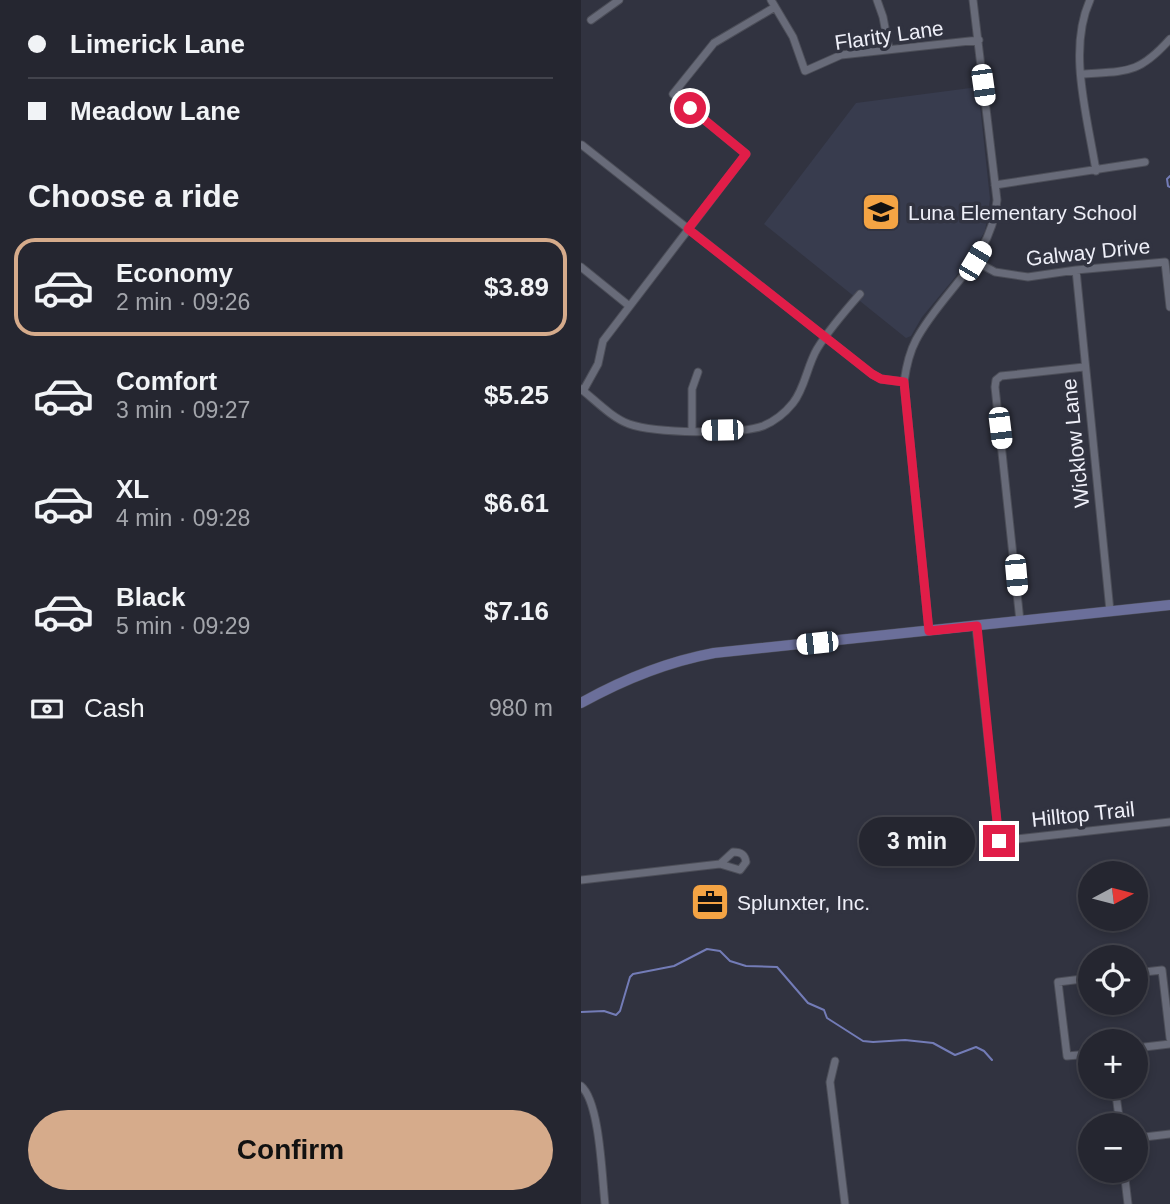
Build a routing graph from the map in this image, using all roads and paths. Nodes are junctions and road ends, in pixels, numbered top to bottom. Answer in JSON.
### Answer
{"nodes":[{"id":1,"x":619,"y":0,"type":"edge"},
{"id":2,"x":877,"y":0,"type":"edge"},
{"id":3,"x":973,"y":0,"type":"edge"},
{"id":4,"x":1090,"y":0,"type":"edge"},
{"id":5,"x":773,"y":4,"type":"edge"},
{"id":6,"x":591,"y":20,"type":"dead end"},
{"id":7,"x":1170,"y":39,"type":"edge"},
{"id":8,"x":979,"y":40,"type":"junction"},
{"id":9,"x":889,"y":50,"type":"junction"},
{"id":10,"x":1081,"y":74,"type":"junction"},
{"id":11,"x":582,"y":145,"type":"edge"},
{"id":12,"x":1145,"y":162,"type":"dead end"},
{"id":13,"x":1096,"y":171,"type":"junction"},
{"id":14,"x":995,"y":185,"type":"junction"},
{"id":15,"x":688,"y":229,"type":"junction"},
{"id":16,"x":975,"y":261,"type":"junction"},
{"id":17,"x":581,"y":267,"type":"edge"},
{"id":18,"x":1076,"y":270,"type":"junction"},
{"id":19,"x":860,"y":294,"type":"dead end"},
{"id":20,"x":628,"y":305,"type":"junction"},
{"id":21,"x":1170,"y":307,"type":"edge"},
{"id":22,"x":826,"y":337,"type":"junction"},
{"id":23,"x":1084,"y":367,"type":"junction"},
{"id":24,"x":698,"y":372,"type":"dead end"},
{"id":25,"x":904,"y":382,"type":"junction"},
{"id":26,"x":582,"y":390,"type":"edge"},
{"id":27,"x":692,"y":430,"type":"junction"},
{"id":28,"x":1170,"y":605,"type":"edge"},
{"id":29,"x":1111,"y":611,"type":"junction"},
{"id":30,"x":1020,"y":621,"type":"junction"},
{"id":31,"x":977,"y":626,"type":"junction"},
{"id":32,"x":929,"y":631,"type":"junction"},
{"id":33,"x":581,"y":703,"type":"edge"},
{"id":34,"x":1170,"y":822,"type":"edge"},
{"id":35,"x":720,"y":864,"type":"dead end"},
{"id":36,"x":581,"y":880,"type":"edge"},
{"id":37,"x":1148,"y":972,"type":"edge"},
{"id":38,"x":1078,"y":980,"type":"edge"},
{"id":39,"x":1170,"y":1041,"type":"edge"},
{"id":40,"x":1148,"y":1046,"type":"edge"},
{"id":41,"x":1078,"y":1055,"type":"edge"},
{"id":42,"x":835,"y":1061,"type":"dead end"},
{"id":43,"x":581,"y":1086,"type":"edge"},
{"id":44,"x":1170,"y":1134,"type":"edge"},
{"id":45,"x":1148,"y":1137,"type":"edge"},
{"id":46,"x":1125,"y":1183,"type":"edge"},
{"id":47,"x":605,"y":1204,"type":"edge"},
{"id":48,"x":845,"y":1204,"type":"edge"},
{"id":49,"x":1128,"y":1204,"type":"edge"}],
"edges":[{"from":1,"to":6,"type":"street"},
{"from":2,"to":9,"type":"street"},
{"from":3,"to":8,"type":"street"},
{"from":4,"to":10,"type":"street"},
{"from":5,"to":9,"type":"street","name":"Flarity Lane"},
{"from":5,"to":15,"type":"street"},
{"from":7,"to":10,"type":"street"},
{"from":8,"to":9,"type":"street","name":"Flarity Lane"},
{"from":8,"to":14,"type":"street"},
{"from":10,"to":13,"type":"street"},
{"from":11,"to":15,"type":"street"},
{"from":12,"to":13,"type":"street"},
{"from":13,"to":14,"type":"street"},
{"from":14,"to":16,"type":"street"},
{"from":15,"to":20,"type":"street"},
{"from":15,"to":22,"type":"street"},
{"from":16,"to":18,"type":"street","name":"Galway Drive"},
{"from":16,"to":25,"type":"street"},
{"from":17,"to":20,"type":"street"},
{"from":18,"to":21,"type":"street","name":"Galway Drive"},
{"from":18,"to":23,"type":"street","name":"Wicklow Lane"},
{"from":19,"to":22,"type":"street"},
{"from":20,"to":26,"type":"street"},
{"from":22,"to":25,"type":"street"},
{"from":22,"to":27,"type":"street"},
{"from":23,"to":29,"type":"street","name":"Wicklow Lane"},
{"from":23,"to":30,"type":"street"},
{"from":24,"to":27,"type":"street"},
{"from":25,"to":32,"type":"street"},
{"from":26,"to":27,"type":"street"},
{"from":28,"to":29,"type":"main road"},
{"from":29,"to":30,"type":"main road"},
{"from":30,"to":31,"type":"main road"},
{"from":31,"to":32,"type":"main road"},
{"from":31,"to":34,"type":"street","name":"Hilltop Trail"},
{"from":32,"to":33,"type":"main road"},
{"from":35,"to":36,"type":"street"},
{"from":37,"to":39,"type":"street"},
{"from":38,"to":41,"type":"street"},
{"from":39,"to":40,"type":"street"},
{"from":42,"to":48,"type":"street"},
{"from":43,"to":47,"type":"street"},
{"from":44,"to":45,"type":"street"},
{"from":46,"to":49,"type":"street"}]}
